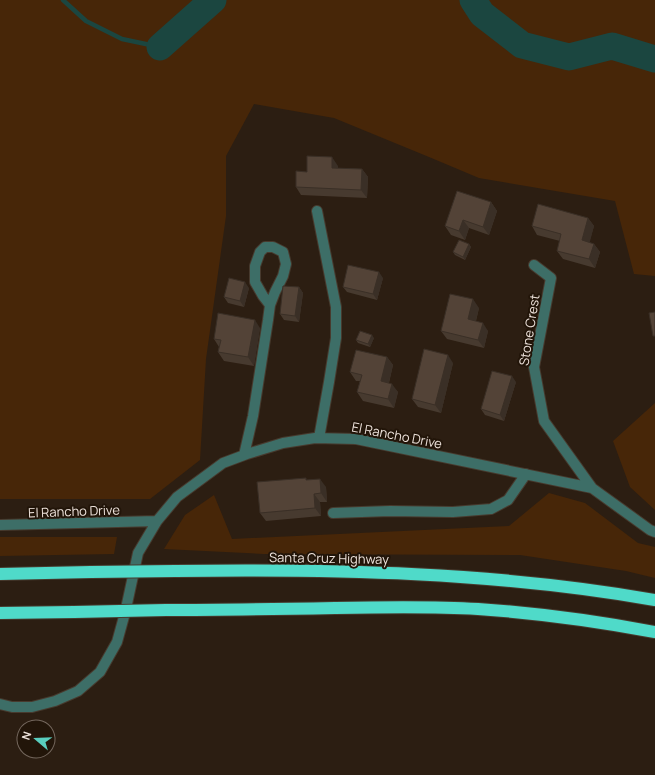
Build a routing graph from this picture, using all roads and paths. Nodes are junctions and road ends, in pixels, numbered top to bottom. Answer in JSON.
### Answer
{"nodes":[{"id":1,"x":317,"y":211,"type":"dead end"},
{"id":2,"x":534,"y":266,"type":"dead end"},
{"id":3,"x":270,"y":305,"type":"junction"},
{"id":4,"x":319,"y":438,"type":"junction"},
{"id":5,"x":244,"y":455,"type":"junction"},
{"id":6,"x":526,"y":474,"type":"junction"},
{"id":7,"x":592,"y":488,"type":"junction"},
{"id":8,"x":333,"y":514,"type":"dead end"},
{"id":9,"x":157,"y":521,"type":"junction"},
{"id":10,"x":5,"y":525,"type":"edge"},
{"id":11,"x":655,"y":532,"type":"edge"},
{"id":12,"x":0,"y":574,"type":"edge"},
{"id":13,"x":655,"y":600,"type":"edge"},
{"id":14,"x":0,"y":613,"type":"edge"},
{"id":15,"x":655,"y":632,"type":"edge"},
{"id":16,"x":0,"y":704,"type":"edge"}],
"edges":[{"from":1,"to":4,"type":"street"},
{"from":2,"to":7,"type":"street","name":"Stone Crest"},
{"from":3,"to":3,"type":"street"},
{"from":3,"to":5,"type":"street"},
{"from":4,"to":5,"type":"street","name":"El Rancho Drive"},
{"from":4,"to":6,"type":"street","name":"El Rancho Drive"},
{"from":5,"to":9,"type":"street","name":"El Rancho Drive"},
{"from":6,"to":7,"type":"street","name":"El Rancho Drive"},
{"from":6,"to":8,"type":"street"},
{"from":7,"to":11,"type":"street","name":"El Rancho Drive"},
{"from":9,"to":10,"type":"street","name":"El Rancho Drive"},
{"from":9,"to":16,"type":"street"},
{"from":12,"to":13,"type":"highway","name":"Santa Cruz Highway","bridge":true},
{"from":14,"to":15,"type":"highway","bridge":true}]}
